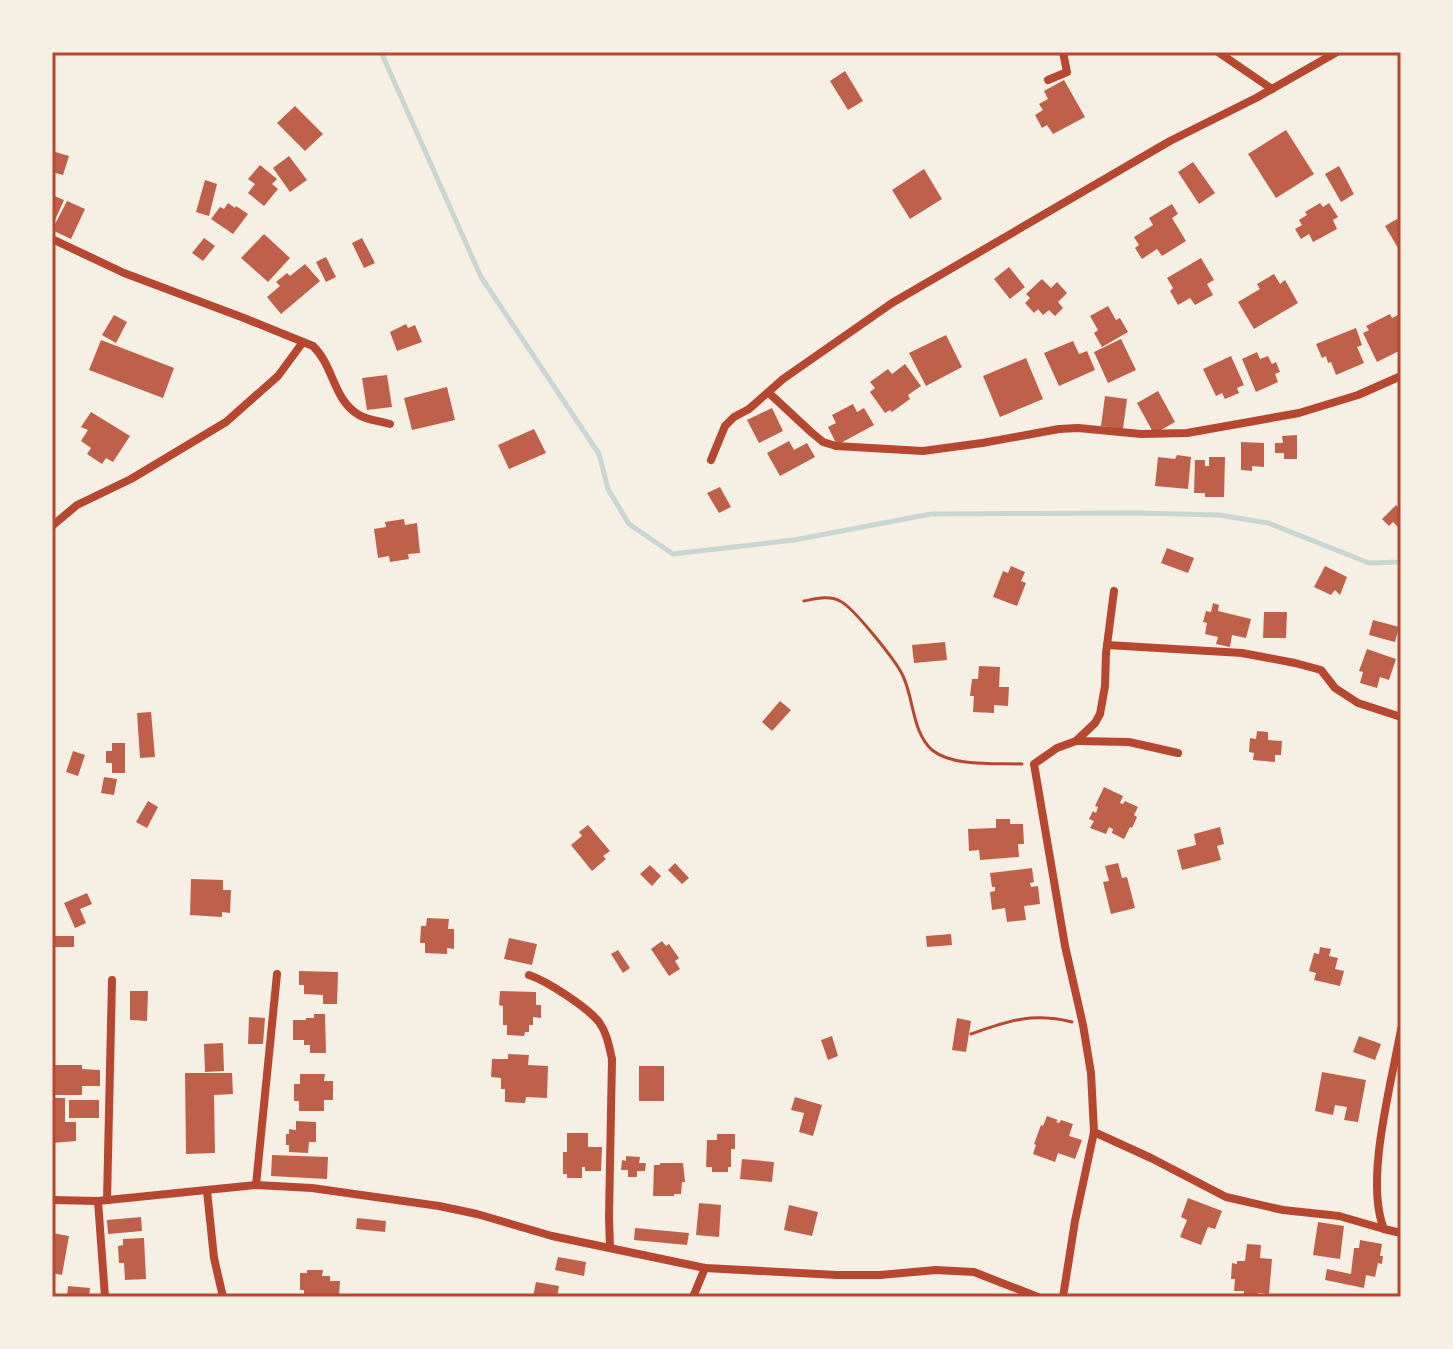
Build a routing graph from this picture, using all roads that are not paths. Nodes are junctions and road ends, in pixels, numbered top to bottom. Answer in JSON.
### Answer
{"nodes":[{"id":1,"x":1063,"y":52,"type":"edge"},
{"id":2,"x":1218,"y":52,"type":"edge"},
{"id":3,"x":1337,"y":52,"type":"edge"},
{"id":4,"x":1048,"y":80,"type":"dead end"},
{"id":5,"x":1272,"y":89,"type":"junction"},
{"id":6,"x":52,"y":239,"type":"edge"},
{"id":7,"x":303,"y":342,"type":"junction"},
{"id":8,"x":1401,"y":376,"type":"edge"},
{"id":9,"x":769,"y":393,"type":"junction"},
{"id":10,"x":390,"y":424,"type":"dead end"},
{"id":11,"x":711,"y":460,"type":"dead end"},
{"id":12,"x":52,"y":526,"type":"edge"},
{"id":13,"x":1114,"y":591,"type":"dead end"},
{"id":14,"x":1107,"y":645,"type":"junction"},
{"id":15,"x":1401,"y":717,"type":"edge"},
{"id":16,"x":1076,"y":741,"type":"junction"},
{"id":17,"x":1178,"y":753,"type":"dead end"},
{"id":18,"x":277,"y":974,"type":"dead end"},
{"id":19,"x":529,"y":975,"type":"dead end"},
{"id":20,"x":112,"y":980,"type":"dead end"},
{"id":21,"x":1401,"y":1029,"type":"edge"},
{"id":22,"x":1094,"y":1132,"type":"junction"},
{"id":23,"x":256,"y":1185,"type":"junction"},
{"id":24,"x":207,"y":1191,"type":"junction"},
{"id":25,"x":52,"y":1200,"type":"edge"},
{"id":26,"x":102,"y":1200,"type":"junction"},
{"id":27,"x":1384,"y":1229,"type":"junction"},
{"id":28,"x":1401,"y":1233,"type":"edge"},
{"id":29,"x":610,"y":1248,"type":"junction"},
{"id":30,"x":705,"y":1268,"type":"junction"},
{"id":31,"x":105,"y":1297,"type":"edge"},
{"id":32,"x":223,"y":1297,"type":"edge"},
{"id":33,"x":693,"y":1297,"type":"edge"},
{"id":34,"x":1038,"y":1297,"type":"edge"},
{"id":35,"x":1063,"y":1297,"type":"edge"}],
"edges":[{"from":1,"to":4,"type":"street"},
{"from":2,"to":5,"type":"street"},
{"from":3,"to":5,"type":"street"},
{"from":5,"to":9,"type":"street"},
{"from":6,"to":7,"type":"street"},
{"from":7,"to":10,"type":"street"},
{"from":7,"to":12,"type":"street"},
{"from":8,"to":9,"type":"street"},
{"from":9,"to":11,"type":"street"},
{"from":13,"to":14,"type":"street"},
{"from":14,"to":15,"type":"street"},
{"from":14,"to":16,"type":"street"},
{"from":16,"to":17,"type":"street"},
{"from":16,"to":22,"type":"street"},
{"from":18,"to":23,"type":"street"},
{"from":19,"to":29,"type":"street"},
{"from":20,"to":26,"type":"street"},
{"from":21,"to":27,"type":"street"},
{"from":22,"to":27,"type":"street"},
{"from":22,"to":35,"type":"street"},
{"from":23,"to":24,"type":"street"},
{"from":23,"to":29,"type":"street"},
{"from":24,"to":26,"type":"street"},
{"from":24,"to":32,"type":"street"},
{"from":25,"to":26,"type":"street"},
{"from":26,"to":31,"type":"street"},
{"from":27,"to":28,"type":"street"},
{"from":29,"to":30,"type":"street"},
{"from":30,"to":33,"type":"street"},
{"from":30,"to":34,"type":"street"}]}
